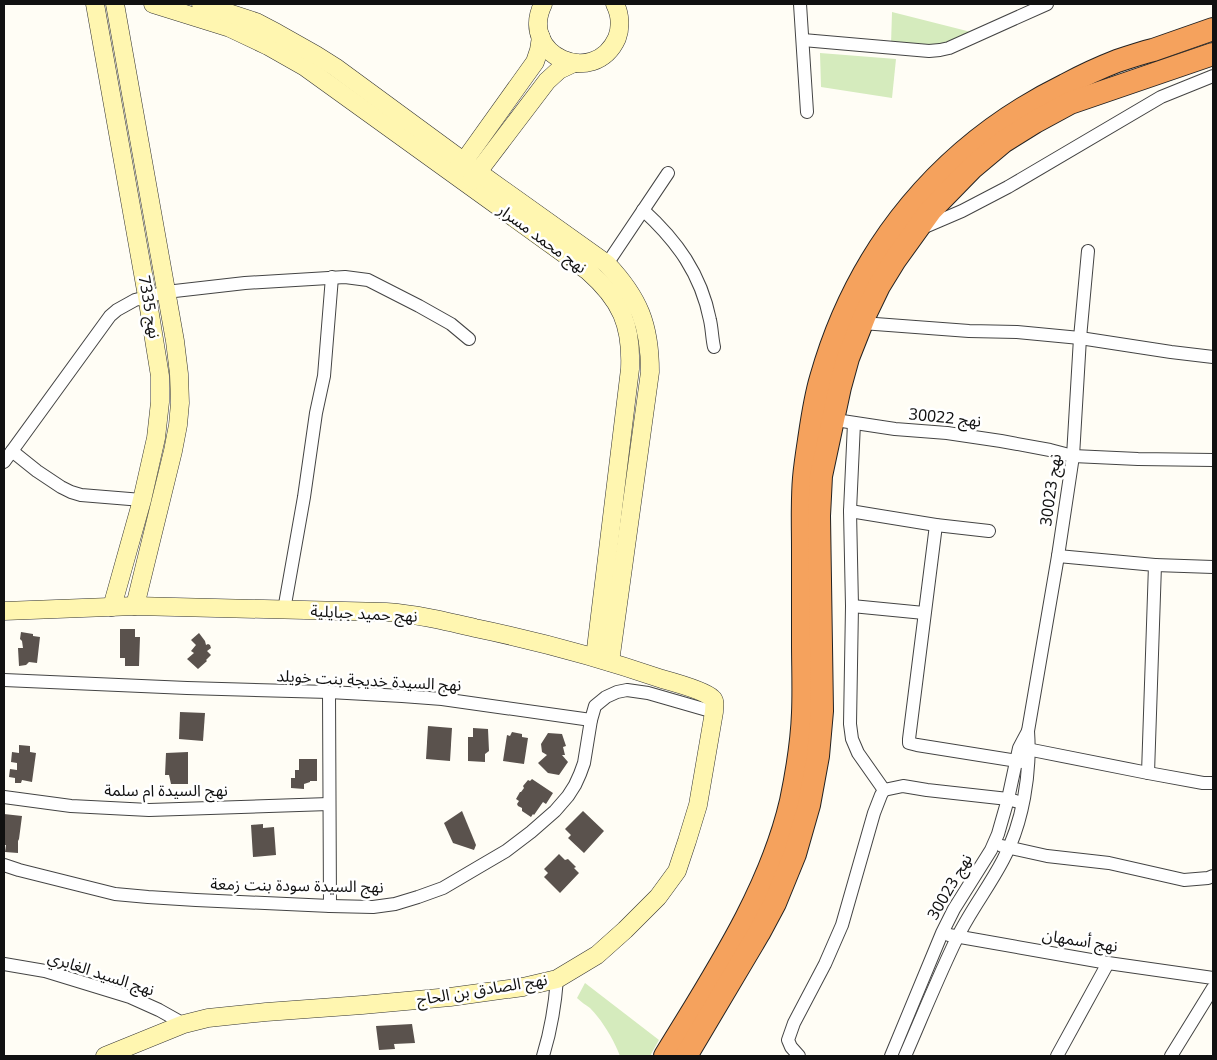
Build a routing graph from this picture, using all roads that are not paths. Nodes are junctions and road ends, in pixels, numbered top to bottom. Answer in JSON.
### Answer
{"nodes":[{"id":1,"x":95,"y":4,"type":"edge"},
{"id":2,"x":115,"y":4,"type":"edge"},
{"id":3,"x":153,"y":4,"type":"edge"},
{"id":4,"x":201,"y":4,"type":"edge"},
{"id":5,"x":800,"y":4,"type":"edge"},
{"id":6,"x":1044,"y":4,"type":"edge"},
{"id":7,"x":616,"y":5,"type":"edge"},
{"id":8,"x":540,"y":6,"type":"edge"},
{"id":9,"x":1213,"y":18,"type":"edge"},
{"id":10,"x":232,"y":21,"type":"junction"},
{"id":11,"x":1213,"y":29,"type":"edge"},
{"id":12,"x":541,"y":38,"type":"junction"},
{"id":13,"x":803,"y":40,"type":"junction"},
{"id":14,"x":1184,"y":40,"type":"junction"},
{"id":15,"x":1213,"y":54,"type":"edge"},
{"id":16,"x":574,"y":63,"type":"junction"},
{"id":17,"x":1213,"y":76,"type":"edge"},
{"id":18,"x":807,"y":112,"type":"dead end"},
{"id":19,"x":459,"y":168,"type":"junction"},
{"id":20,"x":668,"y":172,"type":"dead end"},
{"id":21,"x":473,"y":179,"type":"junction"},
{"id":22,"x":643,"y":210,"type":"junction"},
{"id":23,"x":915,"y":231,"type":"junction"},
{"id":24,"x":1088,"y":251,"type":"dead end"},
{"id":25,"x":607,"y":264,"type":"junction"},
{"id":26,"x":332,"y":277,"type":"junction"},
{"id":27,"x":166,"y":292,"type":"junction"},
{"id":28,"x":147,"y":296,"type":"junction"},
{"id":29,"x":862,"y":323,"type":"junction"},
{"id":30,"x":470,"y":338,"type":"dead end"},
{"id":31,"x":1080,"y":338,"type":"junction"},
{"id":32,"x":714,"y":347,"type":"dead end"},
{"id":33,"x":1213,"y":357,"type":"edge"},
{"id":34,"x":833,"y":420,"type":"junction"},
{"id":35,"x":12,"y":451,"type":"junction"},
{"id":36,"x":1073,"y":456,"type":"junction"},
{"id":37,"x":1213,"y":460,"type":"edge"},
{"id":38,"x":4,"y":462,"type":"edge"},
{"id":39,"x":142,"y":500,"type":"junction"},
{"id":40,"x":850,"y":511,"type":"junction"},
{"id":41,"x":936,"y":525,"type":"junction"},
{"id":42,"x":989,"y":531,"type":"dead end"},
{"id":43,"x":1058,"y":556,"type":"junction"},
{"id":44,"x":1155,"y":565,"type":"junction"},
{"id":45,"x":1213,"y":568,"type":"edge"},
{"id":46,"x":135,"y":606,"type":"junction"},
{"id":47,"x":852,"y":606,"type":"junction"},
{"id":48,"x":112,"y":607,"type":"junction"},
{"id":49,"x":284,"y":610,"type":"junction"},
{"id":50,"x":4,"y":611,"type":"edge"},
{"id":51,"x":924,"y":613,"type":"junction"},
{"id":52,"x":602,"y":660,"type":"junction"},
{"id":53,"x":4,"y":680,"type":"edge"},
{"id":54,"x":329,"y":692,"type":"junction"},
{"id":55,"x":713,"y":705,"type":"junction"},
{"id":56,"x":591,"y":720,"type":"junction"},
{"id":57,"x":1024,"y":749,"type":"junction"},
{"id":58,"x":1022,"y":762,"type":"junction"},
{"id":59,"x":1148,"y":774,"type":"junction"},
{"id":60,"x":1213,"y":783,"type":"edge"},
{"id":61,"x":884,"y":790,"type":"junction"},
{"id":62,"x":4,"y":797,"type":"edge"},
{"id":63,"x":1008,"y":799,"type":"junction"},
{"id":64,"x":1022,"y":803,"type":"junction"},
{"id":65,"x":329,"y":804,"type":"junction"},
{"id":66,"x":994,"y":843,"type":"junction"},
{"id":67,"x":1009,"y":848,"type":"junction"},
{"id":68,"x":4,"y":865,"type":"edge"},
{"id":69,"x":1213,"y":876,"type":"edge"},
{"id":70,"x":330,"y":906,"type":"junction"},
{"id":71,"x":942,"y":933,"type":"junction"},
{"id":72,"x":957,"y":937,"type":"junction"},
{"id":73,"x":1108,"y":963,"type":"junction"},
{"id":74,"x":4,"y":964,"type":"edge"},
{"id":75,"x":1213,"y":978,"type":"edge"},
{"id":76,"x":557,"y":979,"type":"junction"},
{"id":77,"x":1213,"y":988,"type":"edge"},
{"id":78,"x":184,"y":1024,"type":"junction"},
{"id":79,"x":105,"y":1056,"type":"edge"},
{"id":80,"x":543,"y":1056,"type":"edge"},
{"id":81,"x":665,"y":1056,"type":"edge"},
{"id":82,"x":686,"y":1056,"type":"edge"},
{"id":83,"x":799,"y":1056,"type":"edge"},
{"id":84,"x":891,"y":1056,"type":"edge"},
{"id":85,"x":905,"y":1056,"type":"edge"},
{"id":86,"x":1057,"y":1056,"type":"edge"},
{"id":87,"x":1171,"y":1056,"type":"edge"}],
"edges":[{"from":1,"to":28,"type":"street","name":"نهج 7335"},
{"from":2,"to":27,"type":"street","name":"نهج 7335"},
{"from":3,"to":10,"type":"street","name":"نهج محمد مسرار"},
{"from":4,"to":10,"type":"street","name":"نهج محمد مسرار"},
{"from":5,"to":13,"type":"street"},
{"from":6,"to":13,"type":"street"},
{"from":7,"to":16,"type":"street"},
{"from":8,"to":12,"type":"street"},
{"from":9,"to":14,"type":"highway"},
{"from":10,"to":19,"type":"street","name":"نهج محمد مسرار"},
{"from":11,"to":14,"type":"highway"},
{"from":12,"to":16,"type":"street"},
{"from":12,"to":19,"type":"street"},
{"from":13,"to":18,"type":"street"},
{"from":14,"to":34,"type":"highway"},
{"from":15,"to":23,"type":"highway"},
{"from":16,"to":21,"type":"street"},
{"from":17,"to":23,"type":"street"},
{"from":19,"to":21,"type":"street","name":"نهج محمد مسرار"},
{"from":20,"to":22,"type":"street"},
{"from":21,"to":25,"type":"street","name":"نهج محمد مسرار"},
{"from":21,"to":52,"type":"street","name":"نهج محمد مسرار"},
{"from":22,"to":25,"type":"street"},
{"from":22,"to":32,"type":"street"},
{"from":23,"to":29,"type":"highway"},
{"from":24,"to":31,"type":"street","name":"نهج 30023"},
{"from":25,"to":52,"type":"street","name":"نهج محمد مسرار"},
{"from":26,"to":27,"type":"street"},
{"from":26,"to":30,"type":"street"},
{"from":26,"to":49,"type":"street"},
{"from":27,"to":28,"type":"street"},
{"from":27,"to":46,"type":"street","name":"نهج 7335"},
{"from":28,"to":35,"type":"street"},
{"from":28,"to":39,"type":"street","name":"نهج 7335"},
{"from":29,"to":31,"type":"street"},
{"from":29,"to":34,"type":"highway"},
{"from":31,"to":33,"type":"street"},
{"from":31,"to":36,"type":"street","name":"نهج 30023"},
{"from":34,"to":36,"type":"street","name":"نهج 30022"},
{"from":34,"to":40,"type":"street"},
{"from":34,"to":81,"type":"highway"},
{"from":34,"to":82,"type":"highway"},
{"from":35,"to":38,"type":"street"},
{"from":35,"to":39,"type":"street"},
{"from":36,"to":37,"type":"street","name":"نهج 30022"},
{"from":36,"to":43,"type":"street","name":"نهج 30023"},
{"from":39,"to":48,"type":"street","name":"نهج 7335"},
{"from":40,"to":41,"type":"street"},
{"from":40,"to":47,"type":"street"},
{"from":41,"to":42,"type":"street"},
{"from":41,"to":51,"type":"street"},
{"from":43,"to":44,"type":"street"},
{"from":43,"to":57,"type":"street","name":"نهج 30023"},
{"from":44,"to":45,"type":"street"},
{"from":44,"to":59,"type":"street"},
{"from":46,"to":48,"type":"street","name":"نهج حميد جبايلية"},
{"from":46,"to":49,"type":"street","name":"نهج حميد جبايلية"},
{"from":47,"to":51,"type":"street"},
{"from":47,"to":61,"type":"street"},
{"from":48,"to":50,"type":"street","name":"نهج حميد جبايلية"},
{"from":49,"to":52,"type":"street","name":"نهج حميد جبايلية"},
{"from":51,"to":58,"type":"street"},
{"from":52,"to":55,"type":"street","name":"نهج حميد جبايلية"},
{"from":53,"to":54,"type":"street","name":"نهج السيدة خديجة بنت خويلد"},
{"from":54,"to":56,"type":"street","name":"نهج السيدة خديجة بنت خويلد"},
{"from":54,"to":65,"type":"street"},
{"from":55,"to":56,"type":"street"},
{"from":55,"to":76,"type":"street","name":"نهج الصادق بن الحاج"},
{"from":56,"to":70,"type":"street","name":"نهج السيدة سودة بنت زمعة"},
{"from":57,"to":58,"type":"street","name":"نهج 30023"},
{"from":57,"to":59,"type":"street"},
{"from":58,"to":63,"type":"street","name":"نهج 30023"},
{"from":58,"to":64,"type":"street","name":"نهج 30023"},
{"from":59,"to":60,"type":"street"},
{"from":61,"to":63,"type":"street"},
{"from":61,"to":83,"type":"street"},
{"from":62,"to":65,"type":"street","name":"نهج السيدة ام سلمة"},
{"from":63,"to":64,"type":"street"},
{"from":63,"to":66,"type":"street","name":"نهج 30023"},
{"from":64,"to":67,"type":"street","name":"نهج 30023"},
{"from":65,"to":70,"type":"street"},
{"from":66,"to":67,"type":"street"},
{"from":66,"to":71,"type":"street","name":"نهج 30023"},
{"from":67,"to":69,"type":"street"},
{"from":67,"to":72,"type":"street","name":"نهج 30023"},
{"from":68,"to":70,"type":"street","name":"نهج السيدة سودة بنت زمعة"},
{"from":71,"to":72,"type":"street","name":"نهج أسمهان"},
{"from":71,"to":84,"type":"street","name":"نهج 30023"},
{"from":72,"to":73,"type":"street","name":"نهج أسمهان"},
{"from":72,"to":85,"type":"street","name":"نهج 30023"},
{"from":73,"to":75,"type":"street","name":"نهج أسمهان"},
{"from":73,"to":86,"type":"street"},
{"from":74,"to":78,"type":"street","name":"نهج السيد الغابري"},
{"from":76,"to":78,"type":"street","name":"نهج الصادق بن الحاج"},
{"from":76,"to":80,"type":"street"},
{"from":77,"to":87,"type":"street"},
{"from":78,"to":79,"type":"street","name":"نهج الصادق بن الحاج"}]}
